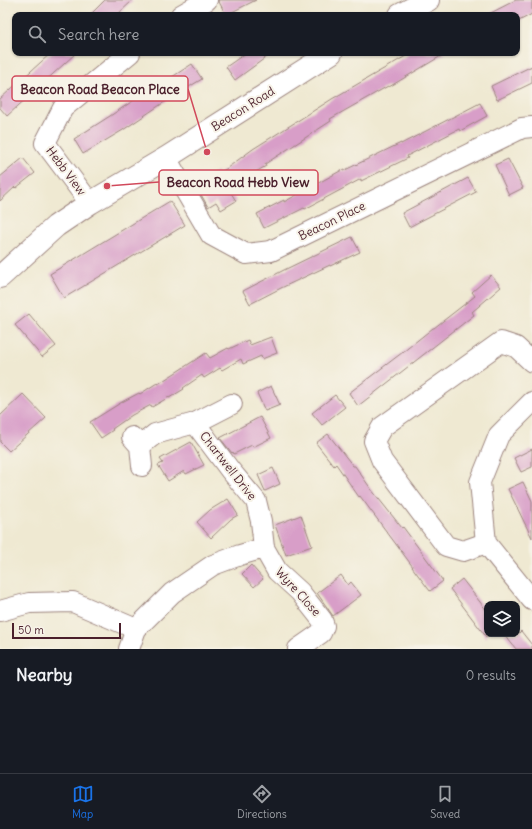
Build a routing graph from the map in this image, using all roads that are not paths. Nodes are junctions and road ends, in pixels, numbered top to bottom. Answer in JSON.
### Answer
{"nodes":[{"id":1,"x":207,"y":0,"type":"edge"},
{"id":2,"x":428,"y":0,"type":"edge"},
{"id":3,"x":186,"y":12,"type":"edge"},
{"id":4,"x":406,"y":12,"type":"edge"},
{"id":5,"x":126,"y":56,"type":"edge"},
{"id":6,"x":326,"y":56,"type":"edge"},
{"id":7,"x":532,"y":127,"type":"edge"},
{"id":8,"x":166,"y":158,"type":"junction"},
{"id":9,"x":90,"y":203,"type":"junction"},
{"id":10,"x":0,"y":277,"type":"edge"},
{"id":11,"x":532,"y":362,"type":"edge"},
{"id":12,"x":532,"y":402,"type":"edge"},
{"id":13,"x":232,"y":404,"type":"dead end"},
{"id":14,"x":195,"y":423,"type":"junction"},
{"id":15,"x":142,"y":466,"type":"dead end"},
{"id":16,"x":486,"y":543,"type":"junction"},
{"id":17,"x":264,"y":548,"type":"junction"},
{"id":18,"x":532,"y":600,"type":"edge"},
{"id":19,"x":0,"y":611,"type":"edge"},
{"id":20,"x":136,"y":629,"type":"junction"},
{"id":21,"x":129,"y":649,"type":"edge"},
{"id":22,"x":298,"y":649,"type":"edge"}],
"edges":[{"from":1,"to":3,"type":"street"},
{"from":2,"to":4,"type":"main road"},
{"from":5,"to":9,"type":"street","name":"Hebb View"},
{"from":6,"to":8,"type":"main road","name":"Beacon Road"},
{"from":7,"to":8,"type":"street","name":"Beacon Place"},
{"from":8,"to":9,"type":"main road","name":"Beacon Road"},
{"from":9,"to":10,"type":"main road","name":"Beacon Road"},
{"from":11,"to":16,"type":"street"},
{"from":12,"to":16,"type":"street"},
{"from":13,"to":14,"type":"street","name":"Chartwell Drive"},
{"from":14,"to":15,"type":"street","name":"Chartwell Drive"},
{"from":14,"to":17,"type":"street","name":"Chartwell Drive"},
{"from":16,"to":18,"type":"street"},
{"from":17,"to":20,"type":"street"},
{"from":17,"to":22,"type":"street","name":"Wyre Close"},
{"from":19,"to":20,"type":"street"},
{"from":20,"to":21,"type":"street"}]}
